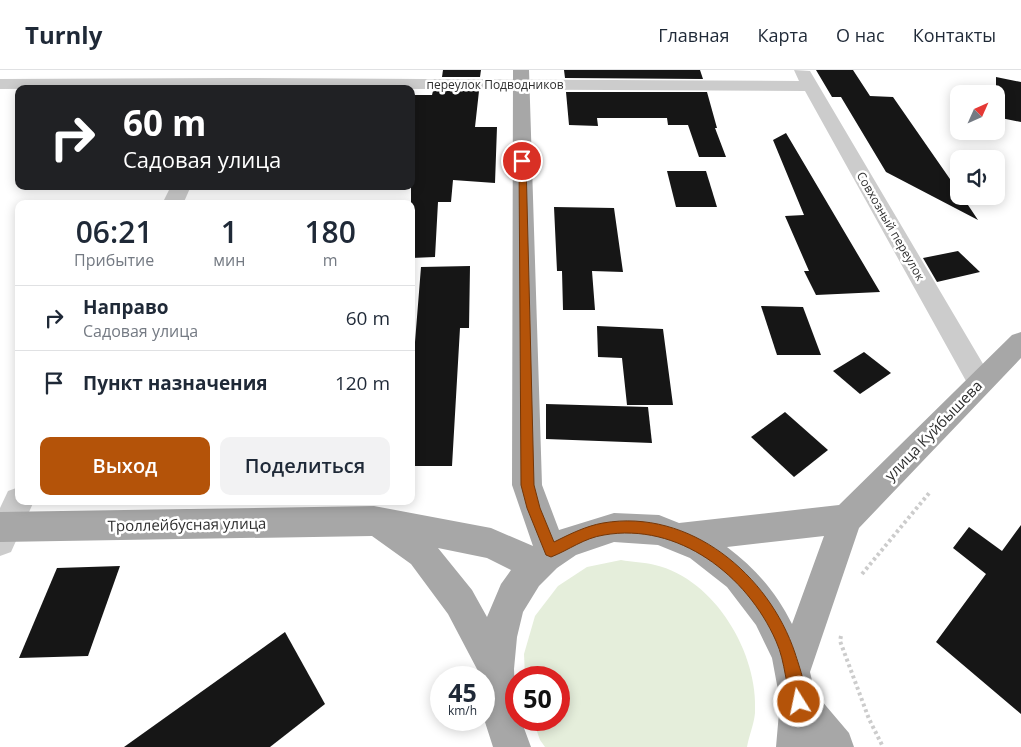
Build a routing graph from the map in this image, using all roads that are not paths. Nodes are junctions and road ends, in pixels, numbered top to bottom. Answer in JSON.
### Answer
{"nodes":[{"id":1,"x":521,"y":77,"type":"edge"},
{"id":2,"x":806,"y":78,"type":"edge"},
{"id":3,"x":235,"y":80,"type":"edge"},
{"id":4,"x":0,"y":84,"type":"edge"},
{"id":5,"x":1021,"y":342,"type":"edge"},
{"id":6,"x":980,"y":382,"type":"junction"},
{"id":7,"x":846,"y":519,"type":"junction"},
{"id":8,"x":374,"y":521,"type":"junction"},
{"id":9,"x":6,"y":524,"type":"edge"},
{"id":10,"x":681,"y":537,"type":"junction"},
{"id":11,"x":543,"y":557,"type":"junction"},
{"id":12,"x":496,"y":668,"type":"junction"},
{"id":13,"x":796,"y":686,"type":"junction"},
{"id":14,"x":508,"y":743,"type":"edge"},
{"id":15,"x":795,"y":747,"type":"edge"},
{"id":16,"x":835,"y":747,"type":"edge"}],
"edges":[{"from":1,"to":2,"type":"street","name":"переулок Подводников"},
{"from":1,"to":3,"type":"street","name":"переулок Подводников"},
{"from":1,"to":11,"type":"main road"},
{"from":2,"to":6,"type":"street","name":"Совхозный переулок"},
{"from":3,"to":4,"type":"street","name":"переулок Подводников"},
{"from":5,"to":6,"type":"main road","name":"улица Куйбышева"},
{"from":6,"to":7,"type":"main road","name":"улица Куйбышева"},
{"from":7,"to":10,"type":"main road"},
{"from":7,"to":13,"type":"main road"},
{"from":8,"to":9,"type":"main road","name":"Троллейбусная улица"},
{"from":8,"to":11,"type":"main road","name":"Троллейбусная улица"},
{"from":8,"to":12,"type":"main road"},
{"from":10,"to":11,"type":"main road"},
{"from":10,"to":13,"type":"main road"},
{"from":11,"to":12,"type":"main road"},
{"from":12,"to":14,"type":"main road"},
{"from":13,"to":15,"type":"main road"},
{"from":13,"to":16,"type":"main road"}]}
